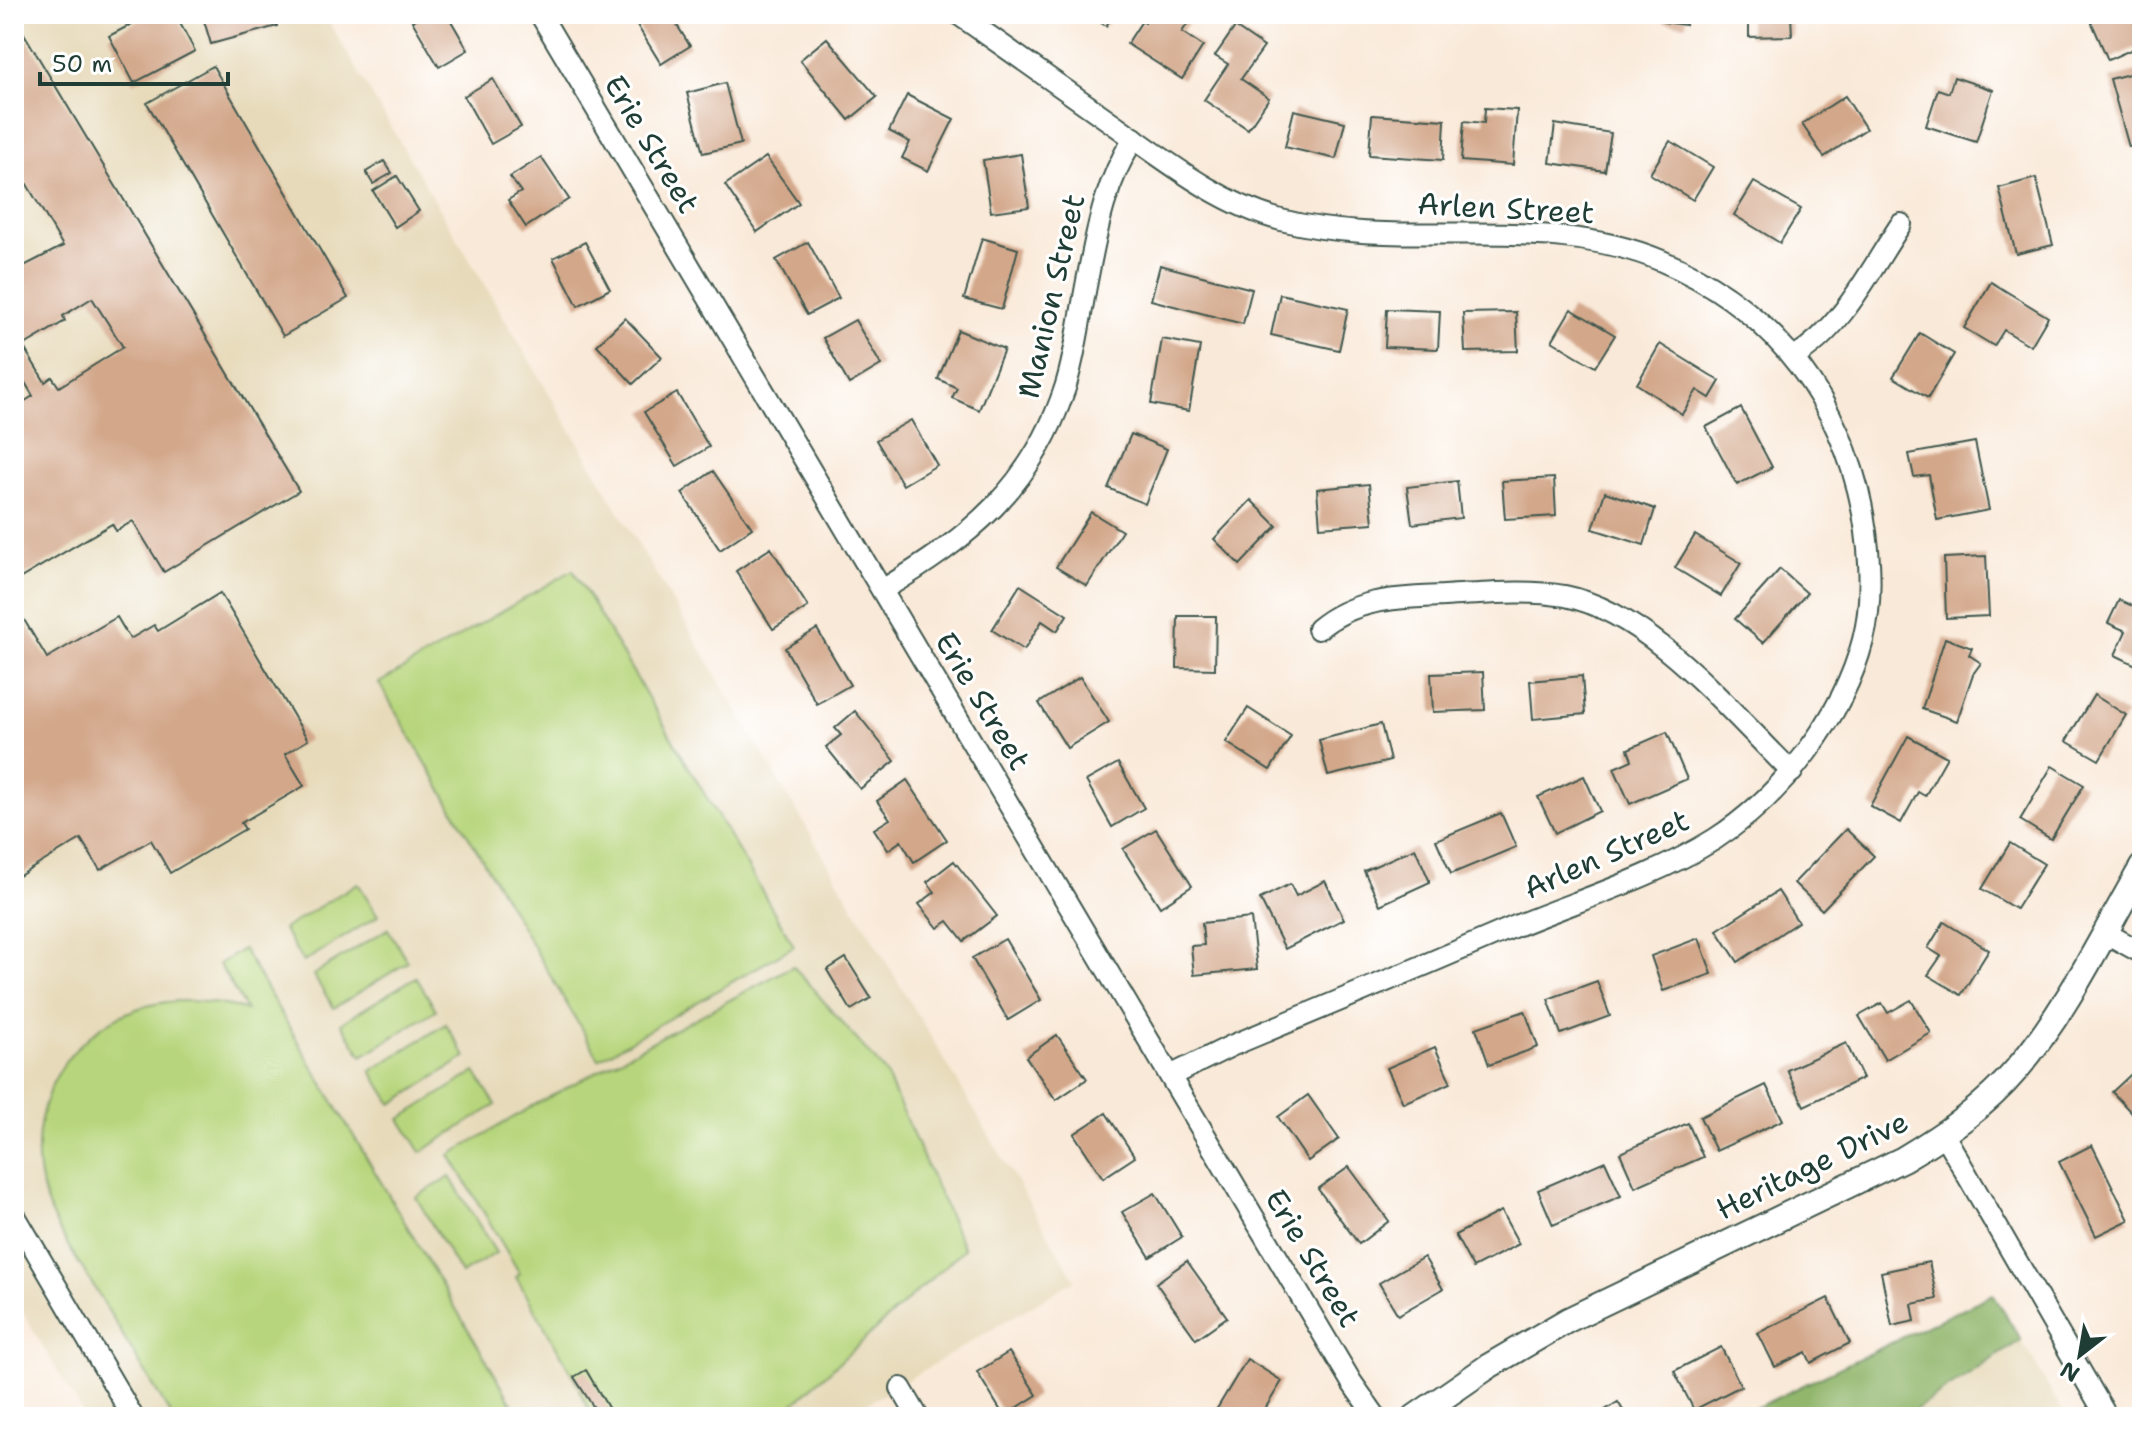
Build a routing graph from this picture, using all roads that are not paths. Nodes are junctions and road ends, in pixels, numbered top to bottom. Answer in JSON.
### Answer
{"nodes":[{"id":1,"x":540,"y":14,"type":"edge"},
{"id":2,"x":958,"y":14,"type":"edge"},
{"id":3,"x":1134,"y":138,"type":"junction"},
{"id":4,"x":1901,"y":224,"type":"dead end"},
{"id":5,"x":1794,"y":357,"type":"junction"},
{"id":6,"x":882,"y":590,"type":"junction"},
{"id":7,"x":1318,"y":629,"type":"dead end"},
{"id":8,"x":1792,"y":772,"type":"junction"},
{"id":9,"x":2142,"y":867,"type":"edge"},
{"id":10,"x":2104,"y":932,"type":"junction"},
{"id":11,"x":2142,"y":953,"type":"edge"},
{"id":12,"x":1170,"y":1076,"type":"junction"},
{"id":13,"x":1944,"y":1135,"type":"junction"},
{"id":14,"x":14,"y":1214,"type":"edge"},
{"id":15,"x":901,"y":1388,"type":"dead end"},
{"id":16,"x":133,"y":1417,"type":"edge"},
{"id":17,"x":918,"y":1417,"type":"edge"},
{"id":18,"x":1376,"y":1417,"type":"edge"},
{"id":19,"x":1415,"y":1417,"type":"edge"},
{"id":20,"x":2107,"y":1417,"type":"edge"}],
"edges":[{"from":1,"to":6,"type":"street","name":"Erie Street"},
{"from":2,"to":3,"type":"street","name":"Arlen Street"},
{"from":3,"to":5,"type":"street","name":"Arlen Street"},
{"from":3,"to":6,"type":"street","name":"Manion Street"},
{"from":4,"to":5,"type":"street"},
{"from":5,"to":8,"type":"street","name":"Arlen Street"},
{"from":6,"to":12,"type":"street","name":"Erie Street"},
{"from":7,"to":8,"type":"street"},
{"from":8,"to":12,"type":"street","name":"Arlen Street"},
{"from":9,"to":10,"type":"street","name":"Heritage Drive"},
{"from":10,"to":11,"type":"street"},
{"from":10,"to":13,"type":"street","name":"Heritage Drive"},
{"from":12,"to":18,"type":"street","name":"Erie Street"},
{"from":13,"to":19,"type":"street","name":"Heritage Drive"},
{"from":13,"to":20,"type":"street"},
{"from":14,"to":16,"type":"street"},
{"from":15,"to":17,"type":"street"}]}
